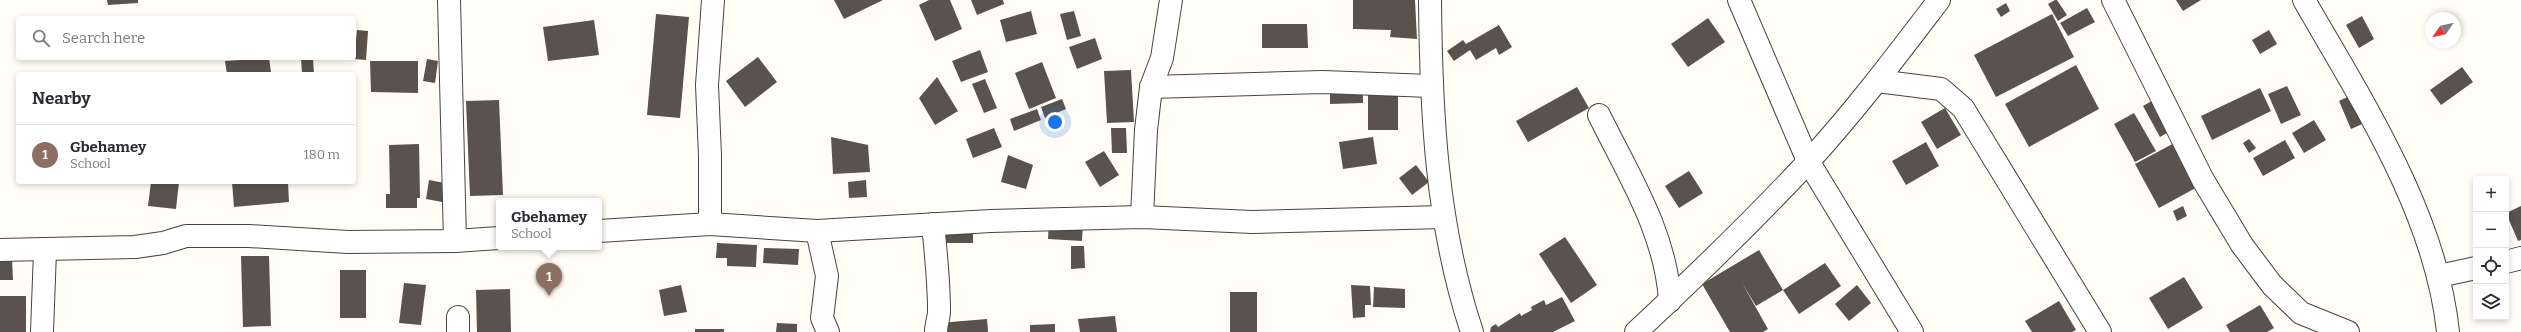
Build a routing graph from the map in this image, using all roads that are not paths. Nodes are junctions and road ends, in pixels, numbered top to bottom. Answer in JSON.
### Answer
{"nodes":[{"id":1,"x":449,"y":0,"type":"edge"},
{"id":2,"x":713,"y":0,"type":"edge"},
{"id":3,"x":1171,"y":0,"type":"edge"},
{"id":4,"x":1430,"y":0,"type":"edge"},
{"id":5,"x":1739,"y":0,"type":"edge"},
{"id":6,"x":1939,"y":0,"type":"edge"},
{"id":7,"x":2113,"y":0,"type":"edge"},
{"id":8,"x":2304,"y":0,"type":"edge"},
{"id":9,"x":1877,"y":81,"type":"junction"},
{"id":10,"x":1431,"y":86,"type":"junction"},
{"id":11,"x":1151,"y":87,"type":"junction"},
{"id":12,"x":1599,"y":115,"type":"dead end"},
{"id":13,"x":1808,"y":161,"type":"junction"},
{"id":14,"x":1142,"y":217,"type":"junction"},
{"id":15,"x":1443,"y":217,"type":"junction"},
{"id":16,"x":710,"y":224,"type":"junction"},
{"id":17,"x":932,"y":224,"type":"junction"},
{"id":18,"x":602,"y":231,"type":"edge"},
{"id":19,"x":817,"y":231,"type":"junction"},
{"id":20,"x":496,"y":238,"type":"edge"},
{"id":21,"x":455,"y":241,"type":"junction"},
{"id":22,"x":0,"y":250,"type":"edge"},
{"id":23,"x":45,"y":251,"type":"junction"},
{"id":24,"x":2521,"y":258,"type":"edge"},
{"id":25,"x":2509,"y":261,"type":"edge"},
{"id":26,"x":2473,"y":269,"type":"edge"},
{"id":27,"x":2439,"y":276,"type":"junction"},
{"id":28,"x":1670,"y":301,"type":"junction"},
{"id":29,"x":42,"y":332,"type":"edge"},
{"id":30,"x":828,"y":332,"type":"edge"},
{"id":31,"x":936,"y":332,"type":"edge"},
{"id":32,"x":1472,"y":332,"type":"edge"},
{"id":33,"x":1636,"y":332,"type":"edge"},
{"id":34,"x":1912,"y":332,"type":"edge"},
{"id":35,"x":2100,"y":332,"type":"edge"},
{"id":36,"x":2348,"y":332,"type":"edge"},
{"id":37,"x":2448,"y":332,"type":"edge"}],
"edges":[{"from":1,"to":21,"type":"street"},
{"from":2,"to":16,"type":"street"},
{"from":3,"to":11,"type":"street"},
{"from":4,"to":10,"type":"street"},
{"from":5,"to":13,"type":"street"},
{"from":6,"to":9,"type":"street"},
{"from":7,"to":36,"type":"street"},
{"from":8,"to":27,"type":"street"},
{"from":9,"to":13,"type":"street"},
{"from":9,"to":35,"type":"street"},
{"from":10,"to":11,"type":"street"},
{"from":10,"to":15,"type":"street"},
{"from":11,"to":14,"type":"street"},
{"from":12,"to":28,"type":"street"},
{"from":13,"to":28,"type":"street"},
{"from":13,"to":34,"type":"street"},
{"from":14,"to":15,"type":"street"},
{"from":14,"to":17,"type":"street"},
{"from":15,"to":32,"type":"street"},
{"from":16,"to":18,"type":"street"},
{"from":16,"to":19,"type":"street"},
{"from":17,"to":19,"type":"street"},
{"from":17,"to":31,"type":"street"},
{"from":19,"to":30,"type":"street"},
{"from":20,"to":21,"type":"street"},
{"from":21,"to":23,"type":"street"},
{"from":22,"to":23,"type":"street"},
{"from":23,"to":29,"type":"street"},
{"from":24,"to":25,"type":"street"},
{"from":26,"to":27,"type":"street"},
{"from":27,"to":37,"type":"street"},
{"from":28,"to":33,"type":"street"}]}
